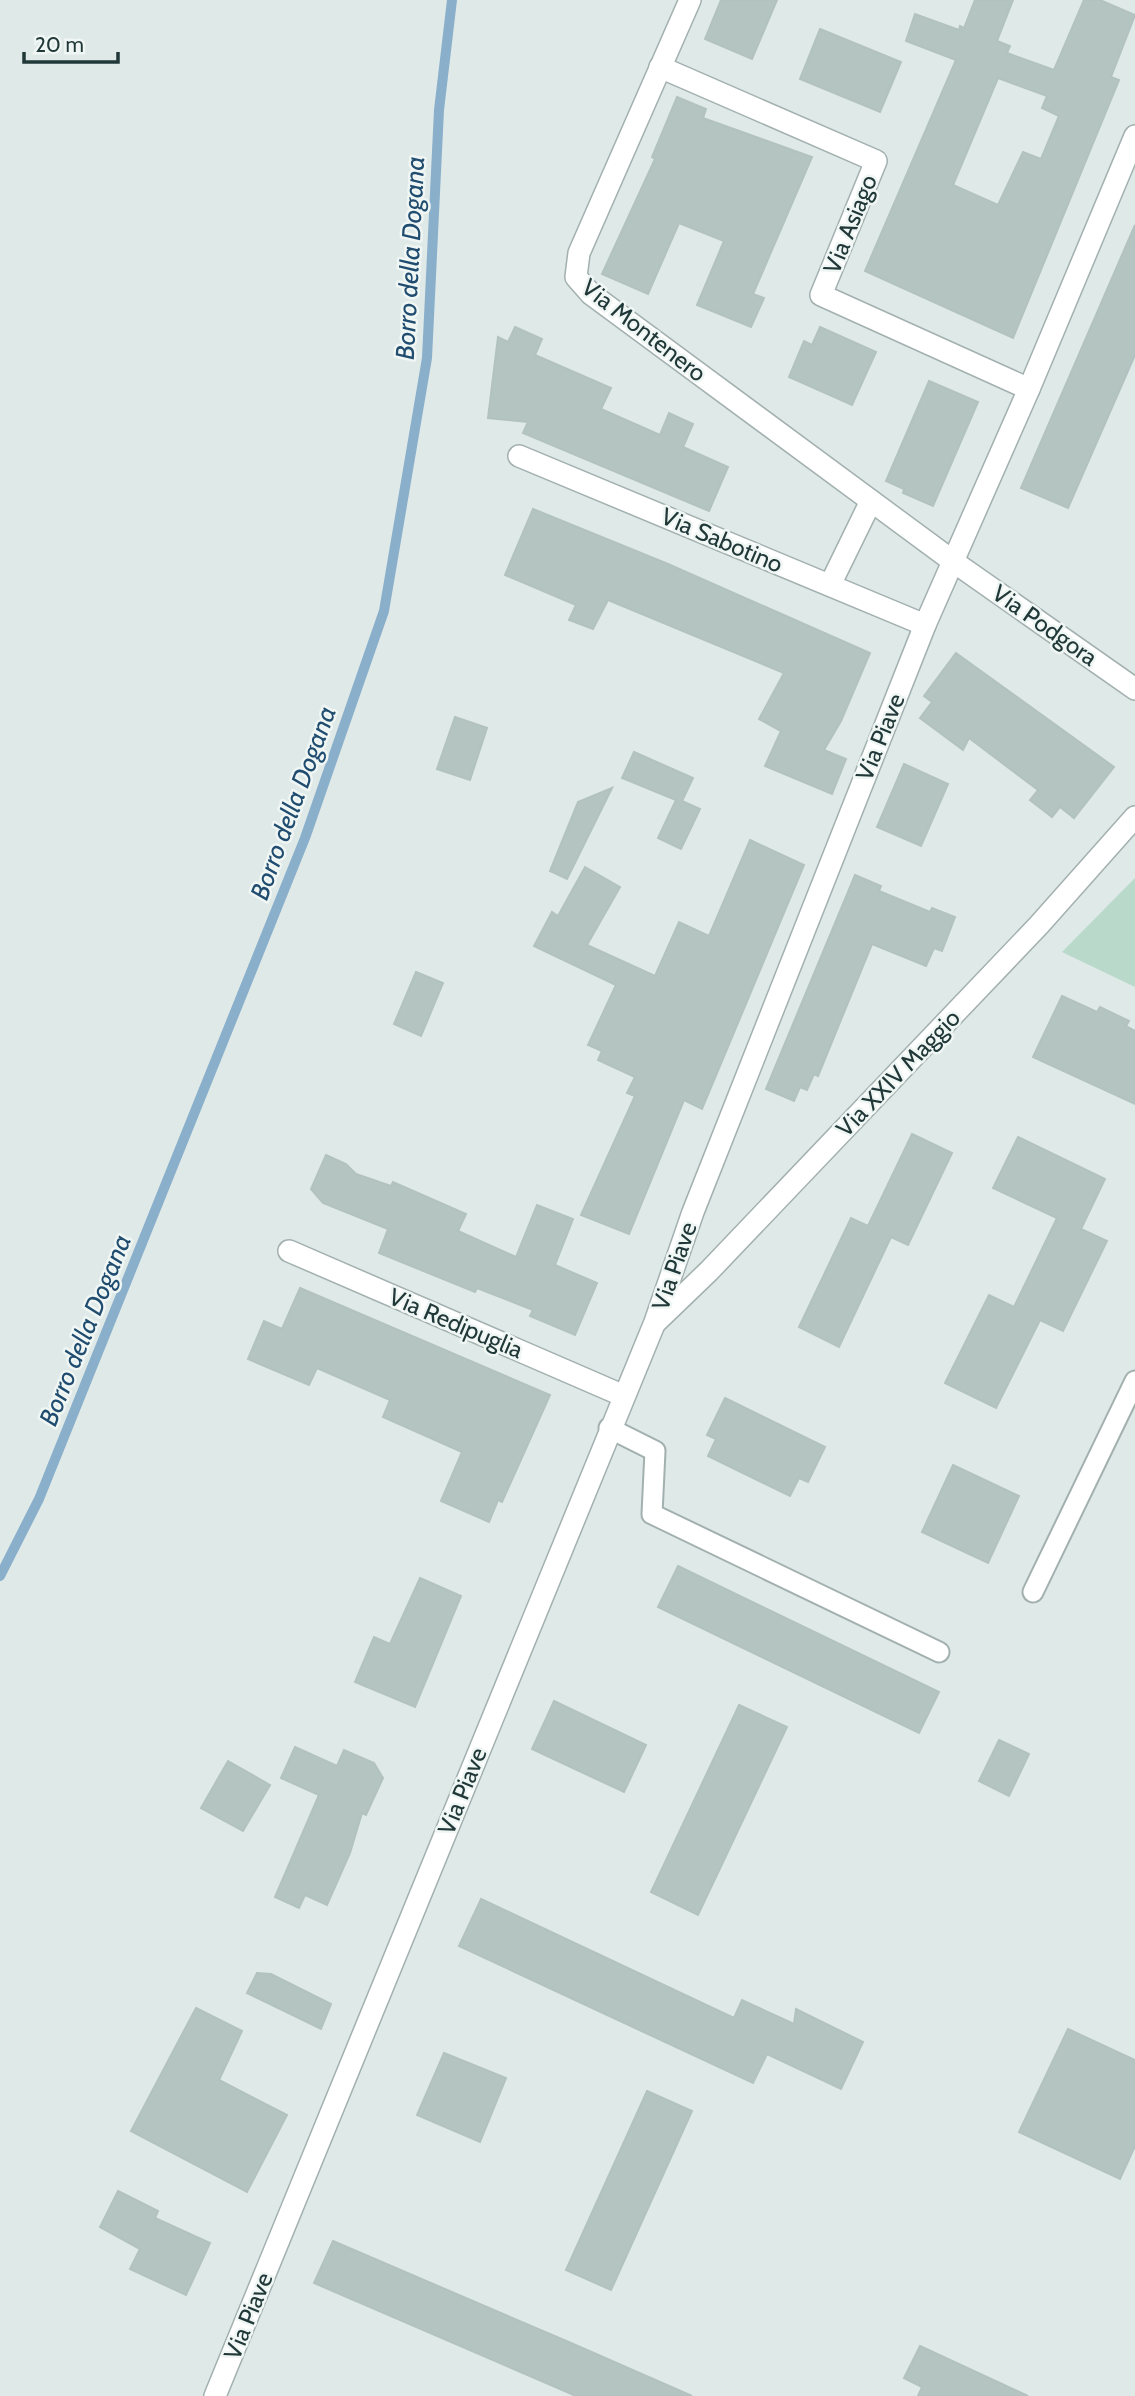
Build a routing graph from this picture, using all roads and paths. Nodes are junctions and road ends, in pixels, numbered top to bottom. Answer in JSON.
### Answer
{"nodes":[{"id":1,"x":690,"y":0,"type":"edge"},
{"id":2,"x":660,"y":67,"type":"junction"},
{"id":3,"x":1135,"y":136,"type":"edge"},
{"id":4,"x":1029,"y":389,"type":"junction"},
{"id":5,"x":519,"y":456,"type":"dead end"},
{"id":6,"x":871,"y":500,"type":"junction"},
{"id":7,"x":954,"y":562,"type":"junction"},
{"id":8,"x":830,"y":586,"type":"junction"},
{"id":9,"x":925,"y":625,"type":"junction"},
{"id":10,"x":1135,"y":689,"type":"edge"},
{"id":11,"x":1135,"y":817,"type":"edge"},
{"id":12,"x":289,"y":1251,"type":"dead end"},
{"id":13,"x":655,"y":1322,"type":"junction"},
{"id":14,"x":1135,"y":1381,"type":"edge"},
{"id":15,"x":624,"y":1396,"type":"junction"},
{"id":16,"x":610,"y":1428,"type":"junction"},
{"id":17,"x":1033,"y":1592,"type":"dead end"},
{"id":18,"x":939,"y":1652,"type":"dead end"},
{"id":19,"x":215,"y":2396,"type":"edge"}],
"edges":[{"from":1,"to":2,"type":"street","name":"Via Montenero"},
{"from":2,"to":4,"type":"street","name":"Via Asiago"},
{"from":2,"to":6,"type":"street","name":"Via Montenero"},
{"from":3,"to":4,"type":"street","name":"Via Piave"},
{"from":4,"to":7,"type":"street","name":"Via Piave"},
{"from":5,"to":8,"type":"street","name":"Via Sabotino"},
{"from":6,"to":7,"type":"street","name":"Via Montenero"},
{"from":6,"to":8,"type":"street"},
{"from":7,"to":9,"type":"street","name":"Via Piave"},
{"from":7,"to":10,"type":"street","name":"Via Podgora"},
{"from":8,"to":9,"type":"street","name":"Via Sabotino"},
{"from":9,"to":13,"type":"street","name":"Via Piave"},
{"from":11,"to":13,"type":"street","name":"Via XXIV Maggio"},
{"from":12,"to":15,"type":"street","name":"Via Redipuglia"},
{"from":13,"to":15,"type":"street","name":"Via Piave"},
{"from":14,"to":17,"type":"lane"},
{"from":15,"to":16,"type":"street","name":"Via Piave"},
{"from":16,"to":18,"type":"lane"},
{"from":16,"to":19,"type":"street","name":"Via Piave"}]}
